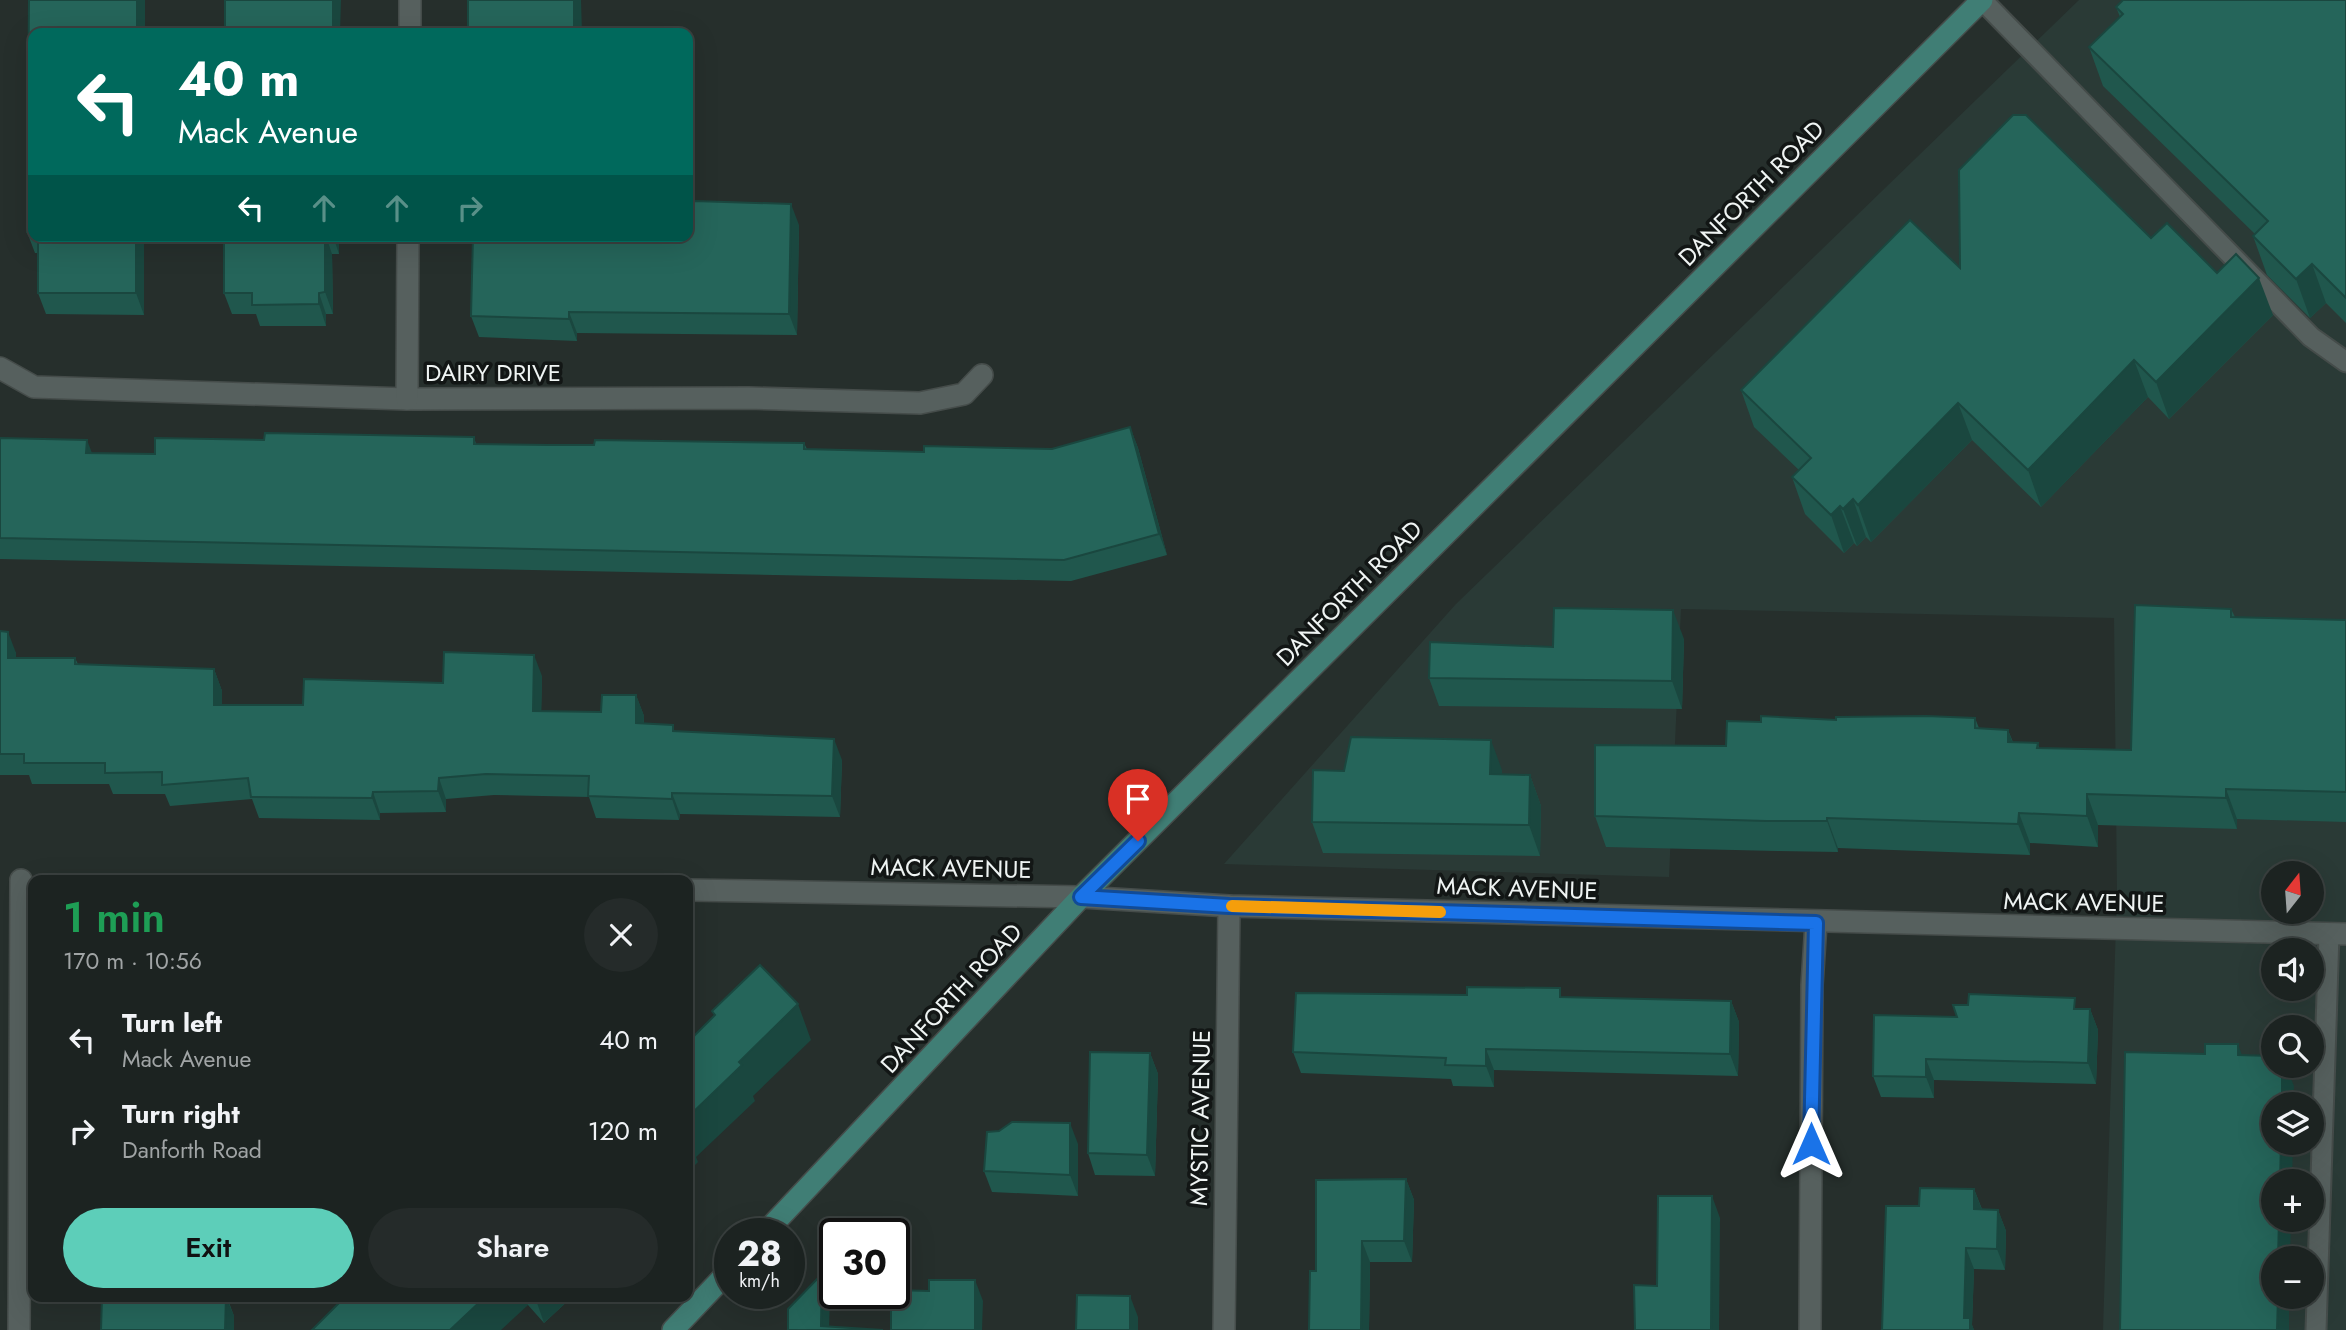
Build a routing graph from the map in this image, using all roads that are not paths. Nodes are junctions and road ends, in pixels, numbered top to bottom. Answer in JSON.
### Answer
{"nodes":[{"id":1,"x":410,"y":0,"type":"edge"},
{"id":2,"x":1982,"y":0,"type":"edge"},
{"id":3,"x":410,"y":28,"type":"edge"},
{"id":4,"x":408,"y":242,"type":"edge"},
{"id":5,"x":2346,"y":362,"type":"edge"},
{"id":6,"x":0,"y":368,"type":"edge"},
{"id":7,"x":982,"y":375,"type":"dead end"},
{"id":8,"x":407,"y":399,"type":"junction"},
{"id":9,"x":18,"y":880,"type":"edge"},
{"id":10,"x":693,"y":890,"type":"edge"},
{"id":11,"x":1081,"y":897,"type":"junction"},
{"id":12,"x":1229,"y":906,"type":"junction"},
{"id":13,"x":1816,"y":923,"type":"junction"},
{"id":14,"x":2338,"y":934,"type":"edge"},
{"id":15,"x":779,"y":1218,"type":"edge"},
{"id":16,"x":714,"y":1287,"type":"edge"},
{"id":17,"x":19,"y":1330,"type":"edge"},
{"id":18,"x":673,"y":1330,"type":"edge"},
{"id":19,"x":1224,"y":1330,"type":"edge"},
{"id":20,"x":1810,"y":1330,"type":"edge"},
{"id":21,"x":2316,"y":1330,"type":"edge"}],
"edges":[{"from":1,"to":3,"type":"street"},
{"from":2,"to":5,"type":"lane"},
{"from":2,"to":11,"type":"main road","name":"DANFORTH ROAD"},
{"from":4,"to":8,"type":"street"},
{"from":6,"to":8,"type":"street","name":"DAIRY DRIVE"},
{"from":7,"to":8,"type":"street","name":"DAIRY DRIVE"},
{"from":9,"to":17,"type":"street"},
{"from":10,"to":11,"type":"street","name":"MACK AVENUE"},
{"from":11,"to":12,"type":"street","name":"MACK AVENUE"},
{"from":11,"to":15,"type":"main road","name":"DANFORTH ROAD"},
{"from":12,"to":13,"type":"street","name":"MACK AVENUE"},
{"from":12,"to":19,"type":"street","name":"MYSTIC AVENUE"},
{"from":13,"to":14,"type":"street","name":"MACK AVENUE"},
{"from":13,"to":20,"type":"street"},
{"from":14,"to":21,"type":"lane"},
{"from":16,"to":18,"type":"main road"}]}
